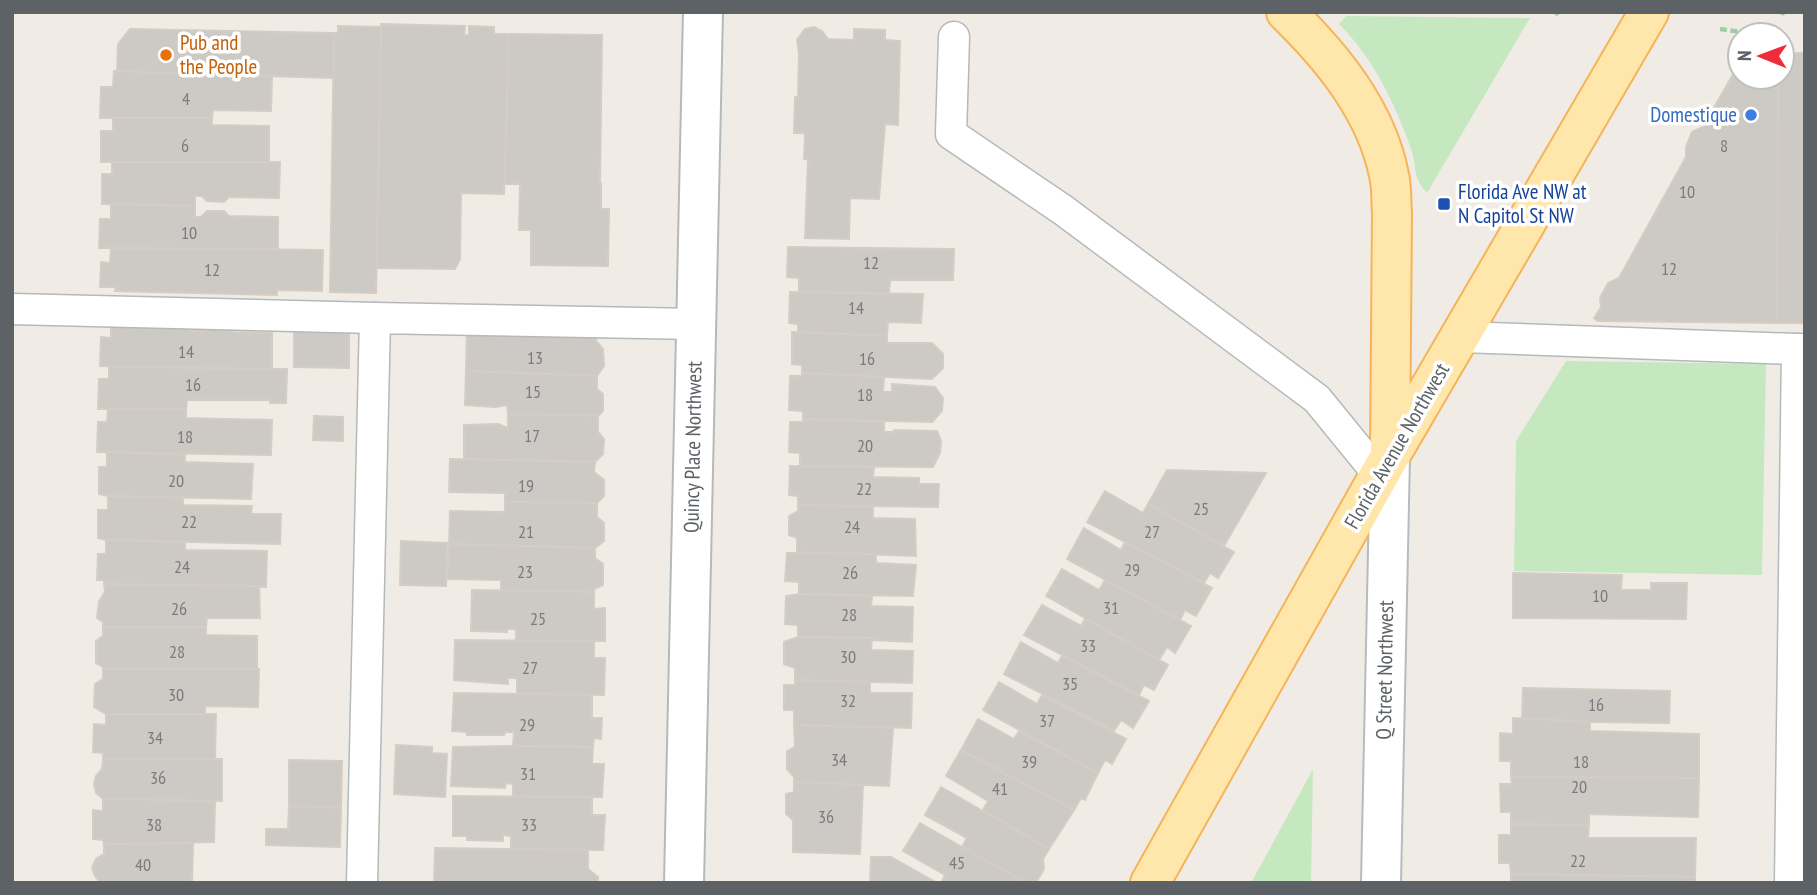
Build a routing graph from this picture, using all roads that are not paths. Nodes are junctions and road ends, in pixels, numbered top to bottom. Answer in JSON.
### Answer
{"nodes":[{"id":1,"x":703,"y":12,"type":"edge"},
{"id":2,"x":1286,"y":12,"type":"edge"},
{"id":3,"x":1649,"y":12,"type":"edge"},
{"id":4,"x":954,"y":37,"type":"dead end"},
{"id":5,"x":12,"y":309,"type":"edge"},
{"id":6,"x":375,"y":318,"type":"junction"},
{"id":7,"x":696,"y":324,"type":"junction"},
{"id":8,"x":1460,"y":337,"type":"junction"},
{"id":9,"x":1801,"y":348,"type":"edge"},
{"id":10,"x":1385,"y":466,"type":"junction"},
{"id":11,"x":362,"y":883,"type":"edge"},
{"id":12,"x":684,"y":883,"type":"edge"},
{"id":13,"x":1150,"y":883,"type":"edge"},
{"id":14,"x":1381,"y":883,"type":"edge"},
{"id":15,"x":1790,"y":883,"type":"edge"}],
"edges":[{"from":1,"to":7,"type":"street","name":"Quincy Place Northwest"},
{"from":2,"to":10,"type":"main road"},
{"from":3,"to":8,"type":"main road","name":"Florida Avenue Northwest"},
{"from":4,"to":10,"type":"lane"},
{"from":5,"to":6,"type":"lane"},
{"from":6,"to":7,"type":"lane"},
{"from":6,"to":11,"type":"lane"},
{"from":7,"to":12,"type":"street","name":"Quincy Place Northwest"},
{"from":8,"to":9,"type":"lane"},
{"from":8,"to":10,"type":"main road","name":"Florida Avenue Northwest"},
{"from":9,"to":15,"type":"lane"},
{"from":10,"to":13,"type":"main road","name":"Florida Avenue Northwest"},
{"from":10,"to":14,"type":"street","name":"Q Street Northwest"}]}
